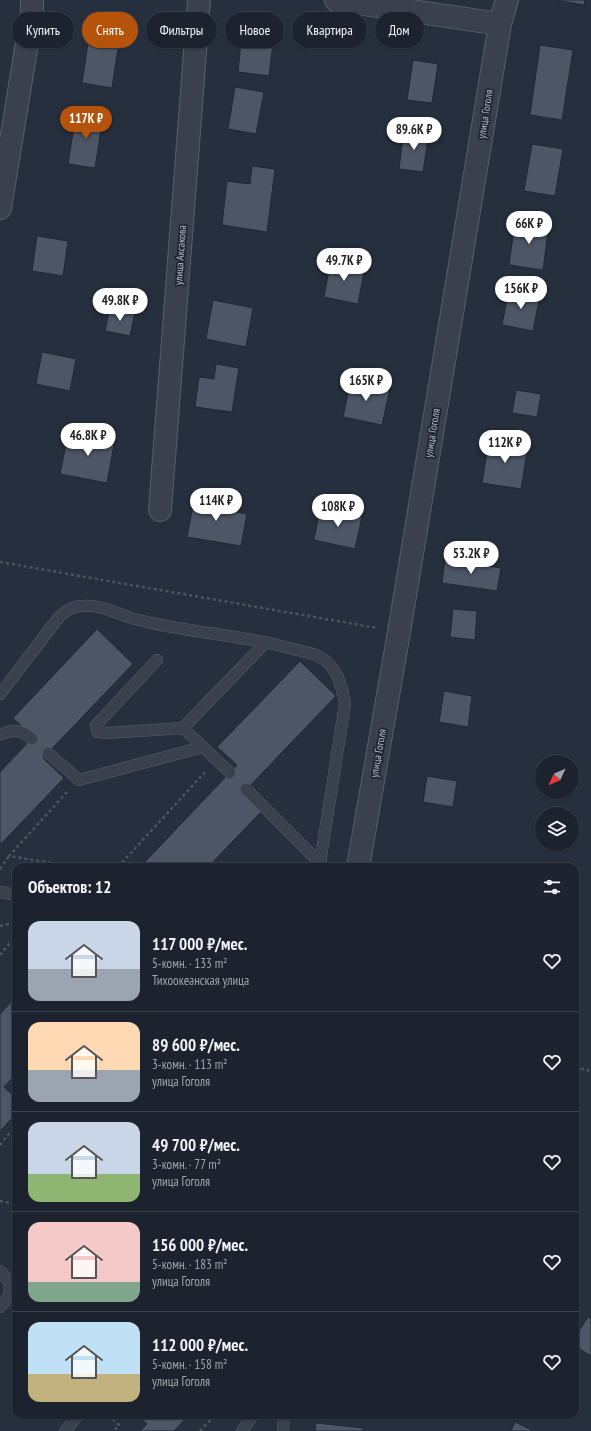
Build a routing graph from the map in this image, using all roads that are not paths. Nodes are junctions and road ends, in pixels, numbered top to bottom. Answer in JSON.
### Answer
{"nodes":[{"id":1,"x":32,"y":0,"type":"edge"},
{"id":2,"x":199,"y":0,"type":"edge"},
{"id":3,"x":336,"y":0,"type":"edge"},
{"id":4,"x":507,"y":0,"type":"edge"},
{"id":5,"x":500,"y":24,"type":"junction"},
{"id":6,"x":0,"y":208,"type":"edge"},
{"id":7,"x":160,"y":510,"type":"dead end"},
{"id":8,"x":266,"y":642,"type":"junction"},
{"id":9,"x":157,"y":660,"type":"dead end"},
{"id":10,"x":0,"y":694,"type":"edge"},
{"id":11,"x":183,"y":728,"type":"junction"},
{"id":12,"x":0,"y":735,"type":"edge"},
{"id":13,"x":32,"y":739,"type":"dead end"},
{"id":14,"x":203,"y":747,"type":"junction"},
{"id":15,"x":48,"y":753,"type":"dead end"},
{"id":16,"x":230,"y":774,"type":"dead end"},
{"id":17,"x":246,"y":789,"type":"dead end"},
{"id":18,"x":320,"y":863,"type":"edge"},
{"id":19,"x":322,"y":863,"type":"edge"},
{"id":20,"x":359,"y":863,"type":"edge"},
{"id":21,"x":0,"y":892,"type":"edge"},
{"id":22,"x":12,"y":894,"type":"edge"},
{"id":23,"x":0,"y":1271,"type":"edge"},
{"id":24,"x":0,"y":1307,"type":"edge"},
{"id":25,"x":75,"y":1419,"type":"edge"},
{"id":26,"x":251,"y":1419,"type":"edge"},
{"id":27,"x":284,"y":1419,"type":"edge"},
{"id":28,"x":65,"y":1431,"type":"edge"},
{"id":29,"x":242,"y":1431,"type":"edge"},
{"id":30,"x":283,"y":1431,"type":"edge"}],
"edges":[{"from":1,"to":6,"type":"street"},
{"from":2,"to":7,"type":"street","name":"улица Аксакова"},
{"from":3,"to":5,"type":"street"},
{"from":4,"to":5,"type":"street","name":"улица Гоголя"},
{"from":5,"to":20,"type":"street","name":"улица Гоголя"},
{"from":8,"to":10,"type":"lane"},
{"from":8,"to":11,"type":"lane"},
{"from":8,"to":19,"type":"lane"},
{"from":9,"to":11,"type":"lane"},
{"from":11,"to":14,"type":"lane"},
{"from":12,"to":13,"type":"lane"},
{"from":14,"to":15,"type":"lane"},
{"from":14,"to":16,"type":"lane"},
{"from":17,"to":18,"type":"lane"},
{"from":21,"to":22,"type":"lane"},
{"from":23,"to":24,"type":"lane"},
{"from":25,"to":28,"type":"lane"},
{"from":26,"to":29,"type":"lane"},
{"from":27,"to":30,"type":"lane"}]}
